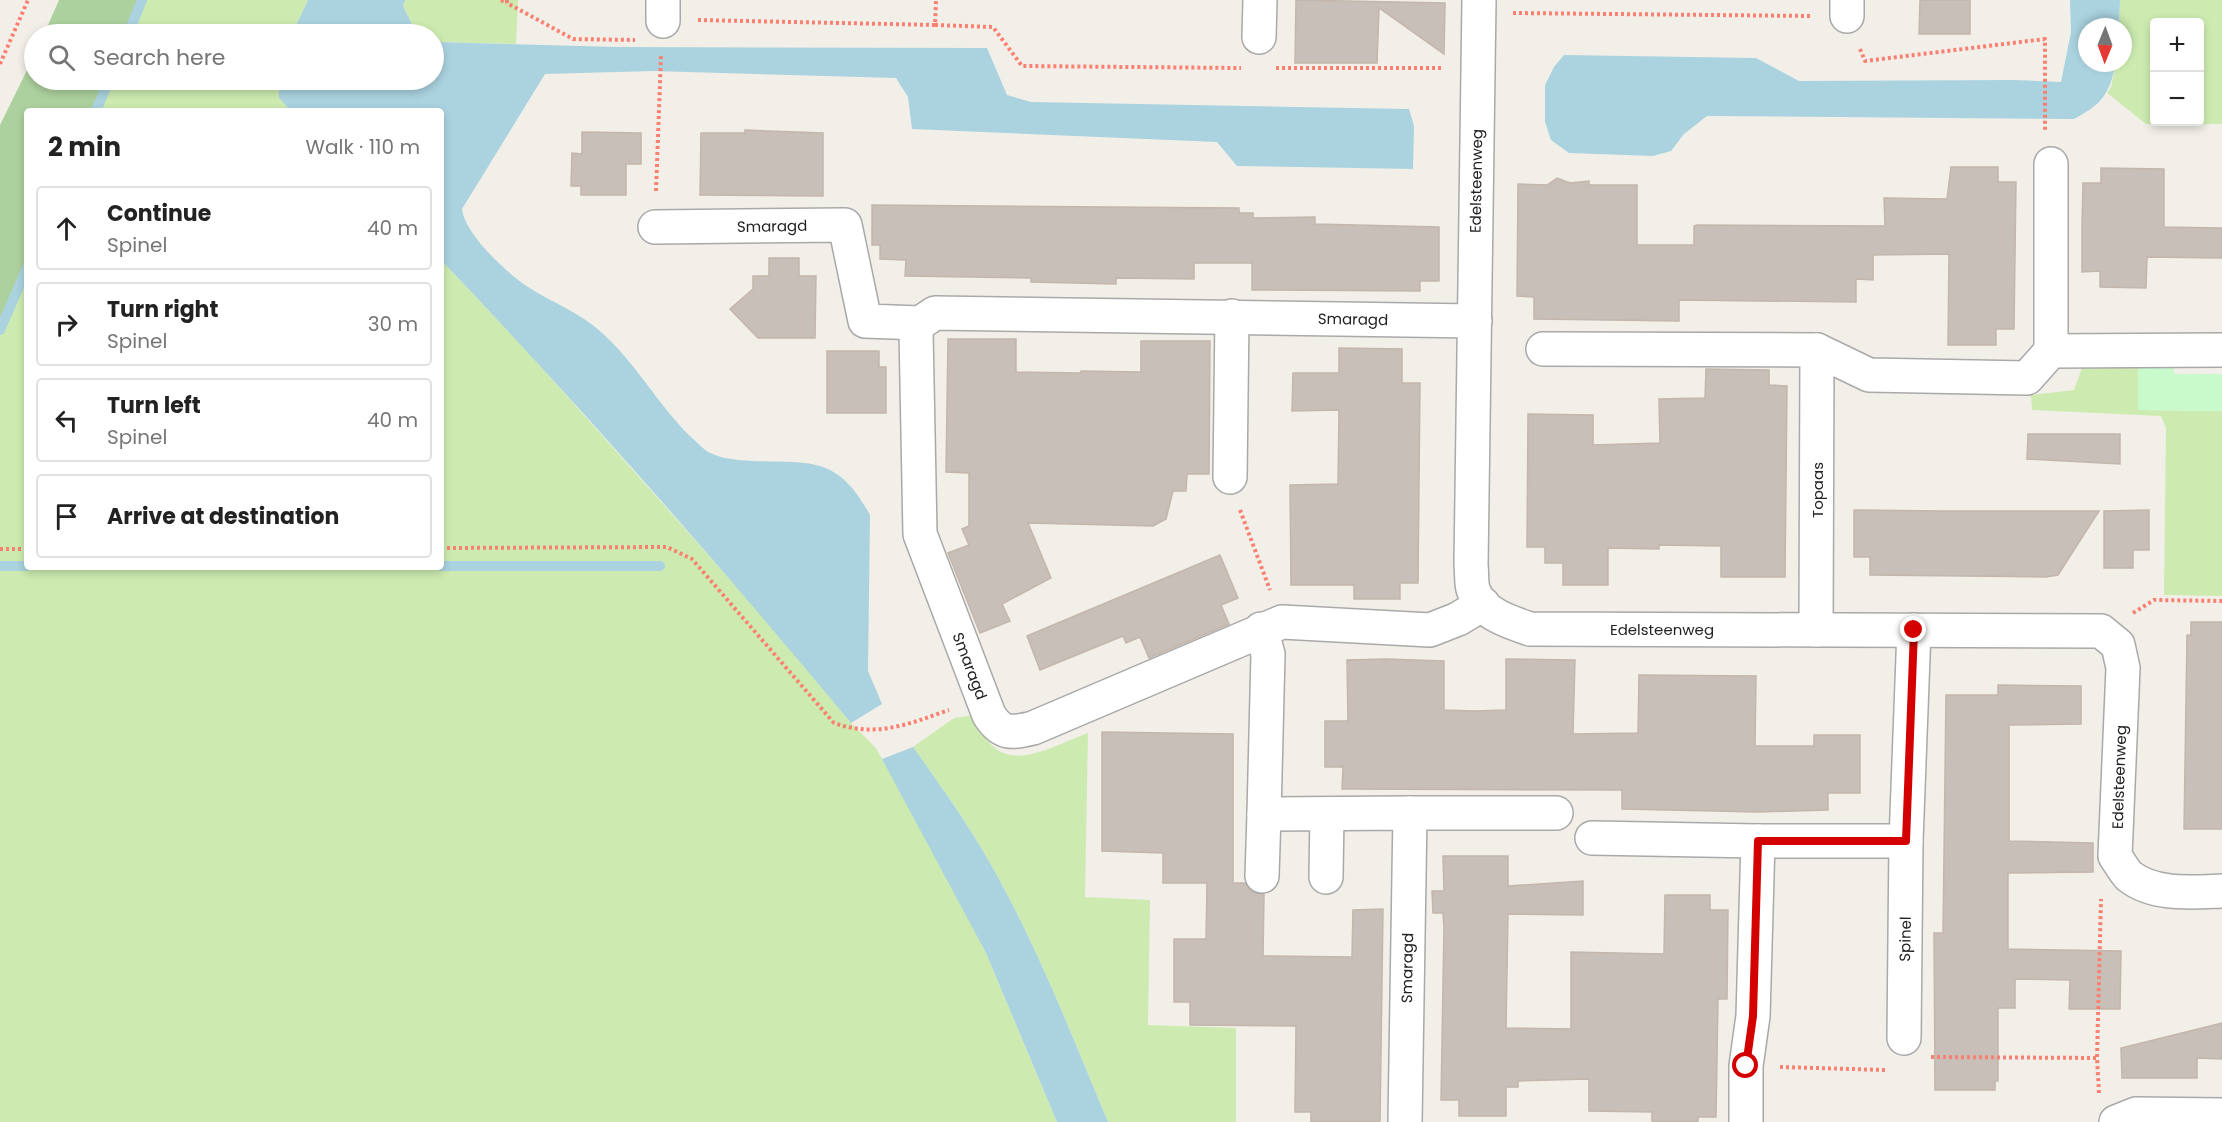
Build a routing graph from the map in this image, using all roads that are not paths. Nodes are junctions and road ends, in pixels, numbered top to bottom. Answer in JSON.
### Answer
{"nodes":[{"id":1,"x":1260,"y":0,"type":"edge"},
{"id":2,"x":1479,"y":6,"type":"edge"},
{"id":3,"x":1260,"y":53,"type":"road end"},
{"id":4,"x":2048,"y":148,"type":"road end"},
{"id":5,"x":655,"y":227,"type":"road end"},
{"id":6,"x":1232,"y":316,"type":"junction"},
{"id":7,"x":1475,"y":321,"type":"junction"},
{"id":8,"x":920,"y":323,"type":"junction"},
{"id":9,"x":1543,"y":349,"type":"dead end"},
{"id":10,"x":1817,"y":350,"type":"junction"},
{"id":11,"x":2222,"y":350,"type":"edge"},
{"id":12,"x":2051,"y":351,"type":"junction"},
{"id":13,"x":1230,"y":477,"type":"road end"},
{"id":14,"x":1482,"y":604,"type":"junction"},
{"id":15,"x":1271,"y":626,"type":"junction"},
{"id":16,"x":1816,"y":630,"type":"junction"},
{"id":17,"x":1914,"y":630,"type":"junction"},
{"id":18,"x":1410,"y":813,"type":"junction"},
{"id":19,"x":1556,"y":813,"type":"dead end"},
{"id":20,"x":1264,"y":814,"type":"junction"},
{"id":21,"x":1328,"y":814,"type":"junction"},
{"id":22,"x":1592,"y":838,"type":"dead end"},
{"id":23,"x":1758,"y":841,"type":"junction"},
{"id":24,"x":1906,"y":841,"type":"junction"},
{"id":25,"x":1262,"y":876,"type":"dead end"},
{"id":26,"x":1326,"y":877,"type":"dead end"},
{"id":27,"x":2222,"y":891,"type":"edge"},
{"id":28,"x":1904,"y":1038,"type":"dead end"},
{"id":29,"x":2222,"y":1115,"type":"edge"},
{"id":30,"x":1404,"y":1122,"type":"edge"},
{"id":31,"x":1746,"y":1122,"type":"edge"},
{"id":32,"x":2116,"y":1122,"type":"edge"}],
"edges":[{"from":1,"to":3,"type":"street"},
{"from":2,"to":7,"type":"street","name":"Edelsteenweg"},
{"from":4,"to":12,"type":"street"},
{"from":5,"to":8,"type":"street","name":"Smaragd"},
{"from":6,"to":7,"type":"street","name":"Smaragd"},
{"from":6,"to":8,"type":"street","name":"Smaragd"},
{"from":6,"to":13,"type":"street"},
{"from":7,"to":14,"type":"street","name":"Edelsteenweg"},
{"from":8,"to":15,"type":"street","name":"Smaragd"},
{"from":9,"to":10,"type":"street"},
{"from":10,"to":12,"type":"street"},
{"from":10,"to":16,"type":"street","name":"Topaas"},
{"from":11,"to":12,"type":"street"},
{"from":14,"to":15,"type":"street","name":"Smaragd"},
{"from":14,"to":16,"type":"street","name":"Edelsteenweg"},
{"from":15,"to":20,"type":"street"},
{"from":16,"to":17,"type":"street","name":"Edelsteenweg"},
{"from":17,"to":24,"type":"street","name":"Spinel"},
{"from":17,"to":27,"type":"street","name":"Edelsteenweg"},
{"from":18,"to":19,"type":"street"},
{"from":18,"to":21,"type":"street"},
{"from":18,"to":30,"type":"street","name":"Smaragd"},
{"from":20,"to":21,"type":"street"},
{"from":20,"to":25,"type":"street"},
{"from":21,"to":26,"type":"street"},
{"from":22,"to":23,"type":"street"},
{"from":23,"to":24,"type":"street"},
{"from":23,"to":31,"type":"street"},
{"from":24,"to":28,"type":"street","name":"Spinel"},
{"from":29,"to":32,"type":"street"}]}
